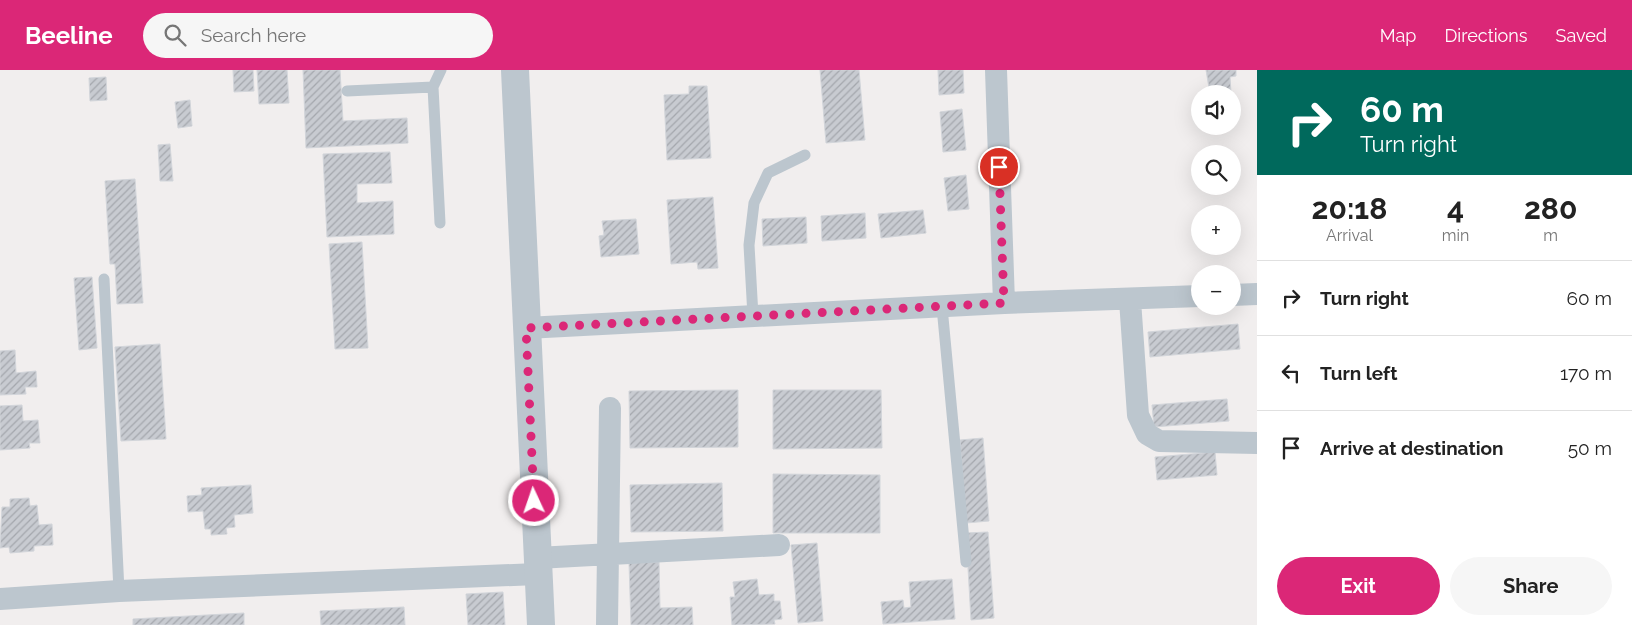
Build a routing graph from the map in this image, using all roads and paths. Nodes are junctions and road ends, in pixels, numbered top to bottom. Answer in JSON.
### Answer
{"nodes":[{"id":1,"x":441,"y":70,"type":"edge"},
{"id":2,"x":515,"y":70,"type":"edge"},
{"id":3,"x":996,"y":70,"type":"edge"},
{"id":4,"x":433,"y":87,"type":"junction"},
{"id":5,"x":347,"y":91,"type":"dead end"},
{"id":6,"x":805,"y":155,"type":"dead end"},
{"id":7,"x":440,"y":223,"type":"dead end"},
{"id":8,"x":104,"y":279,"type":"dead end"},
{"id":9,"x":1257,"y":294,"type":"edge"},
{"id":10,"x":1241,"y":295,"type":"edge"},
{"id":11,"x":1191,"y":297,"type":"edge"},
{"id":12,"x":1130,"y":300,"type":"junction"},
{"id":13,"x":1004,"y":303,"type":"junction"},
{"id":14,"x":942,"y":307,"type":"junction"},
{"id":15,"x":753,"y":316,"type":"junction"},
{"id":16,"x":526,"y":328,"type":"junction"},
{"id":17,"x":610,"y":408,"type":"dead end"},
{"id":18,"x":1257,"y":443,"type":"edge"},
{"id":19,"x":779,"y":545,"type":"dead end"},
{"id":20,"x":609,"y":554,"type":"junction"},
{"id":21,"x":966,"y":562,"type":"dead end"},
{"id":22,"x":537,"y":566,"type":"junction"},
{"id":23,"x":119,"y":592,"type":"junction"},
{"id":24,"x":0,"y":599,"type":"edge"},
{"id":25,"x":541,"y":625,"type":"edge"},
{"id":26,"x":607,"y":625,"type":"edge"}],
"edges":[{"from":1,"to":4,"type":"lane"},
{"from":2,"to":16,"type":"street"},
{"from":3,"to":13,"type":"street"},
{"from":4,"to":5,"type":"lane"},
{"from":4,"to":7,"type":"lane"},
{"from":6,"to":15,"type":"lane"},
{"from":8,"to":23,"type":"lane"},
{"from":9,"to":10,"type":"street"},
{"from":11,"to":12,"type":"street"},
{"from":12,"to":13,"type":"street"},
{"from":12,"to":18,"type":"street"},
{"from":13,"to":14,"type":"street"},
{"from":14,"to":15,"type":"street"},
{"from":14,"to":21,"type":"lane"},
{"from":15,"to":16,"type":"street"},
{"from":16,"to":22,"type":"street"},
{"from":17,"to":20,"type":"street"},
{"from":19,"to":20,"type":"street"},
{"from":20,"to":22,"type":"street"},
{"from":20,"to":26,"type":"street"},
{"from":22,"to":23,"type":"street"},
{"from":22,"to":25,"type":"street"},
{"from":23,"to":24,"type":"street"}]}
